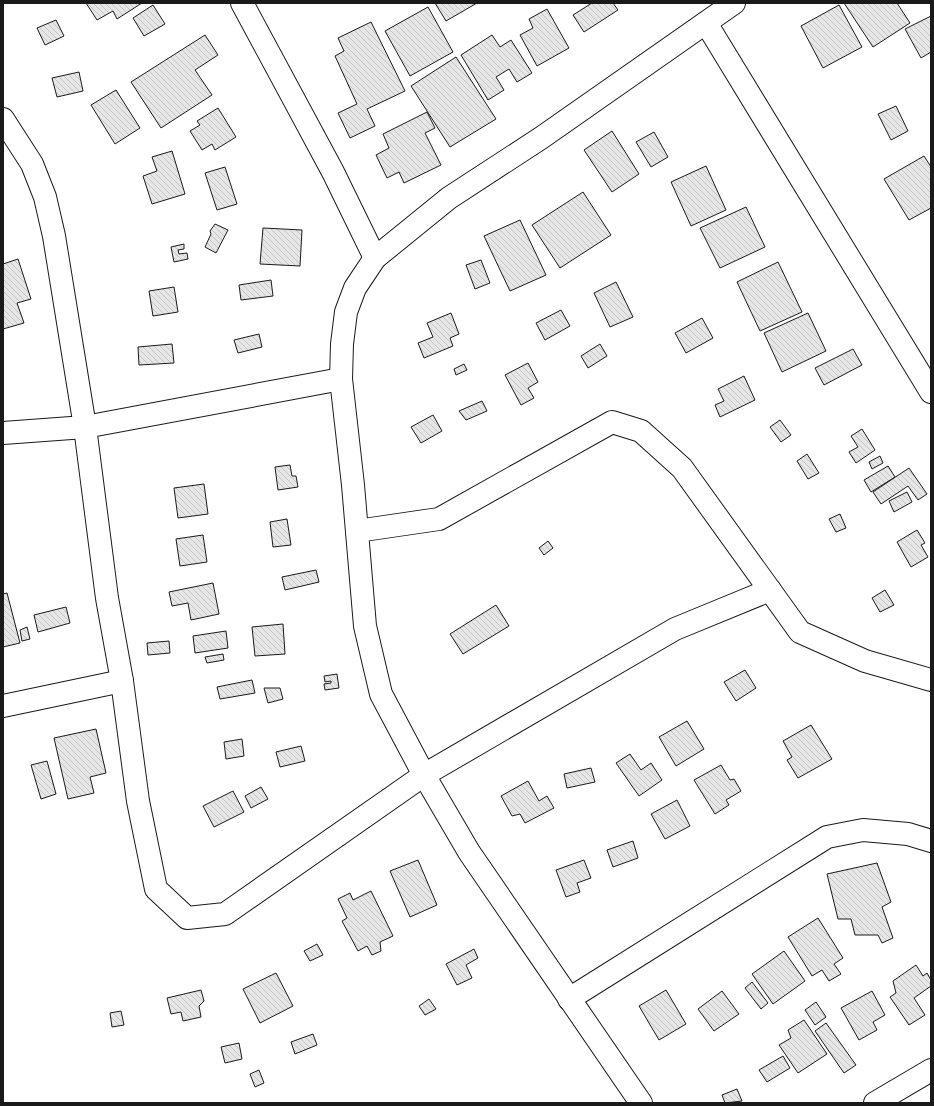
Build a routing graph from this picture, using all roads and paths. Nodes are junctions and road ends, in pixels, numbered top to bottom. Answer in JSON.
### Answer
{"nodes":[{"id":1,"x":242,"y":3,"type":"edge"},
{"id":2,"x":734,"y":3,"type":"edge"},
{"id":3,"x":706,"y":23,"type":"junction"},
{"id":4,"x":3,"y":119,"type":"edge"},
{"id":5,"x":375,"y":258,"type":"junction"},
{"id":6,"x":341,"y":379,"type":"junction"},
{"id":7,"x":931,"y":392,"type":"edge"},
{"id":8,"x":85,"y":427,"type":"junction"},
{"id":9,"x":3,"y":433,"type":"edge"},
{"id":10,"x":357,"y":531,"type":"junction"},
{"id":11,"x":770,"y":590,"type":"junction"},
{"id":12,"x":931,"y":680,"type":"edge"},
{"id":13,"x":122,"y":681,"type":"junction"},
{"id":14,"x":3,"y":706,"type":"edge"},
{"id":15,"x":424,"y":774,"type":"junction"},
{"id":16,"x":931,"y":841,"type":"edge"},
{"id":17,"x":570,"y":999,"type":"junction"},
{"id":18,"x":931,"y":1070,"type":"edge"},
{"id":19,"x":641,"y":1103,"type":"edge"},
{"id":20,"x":875,"y":1103,"type":"edge"}],
"edges":[{"from":1,"to":5,"type":"street"},
{"from":2,"to":3,"type":"street"},
{"from":3,"to":5,"type":"street"},
{"from":3,"to":7,"type":"street"},
{"from":4,"to":8,"type":"street"},
{"from":5,"to":6,"type":"street"},
{"from":6,"to":8,"type":"street"},
{"from":6,"to":10,"type":"street"},
{"from":8,"to":9,"type":"street"},
{"from":8,"to":13,"type":"street"},
{"from":10,"to":11,"type":"street"},
{"from":10,"to":15,"type":"street"},
{"from":11,"to":12,"type":"street"},
{"from":11,"to":15,"type":"street"},
{"from":13,"to":14,"type":"street"},
{"from":13,"to":15,"type":"street"},
{"from":15,"to":17,"type":"street"},
{"from":16,"to":17,"type":"street"},
{"from":17,"to":19,"type":"street"},
{"from":18,"to":20,"type":"street"}]}
